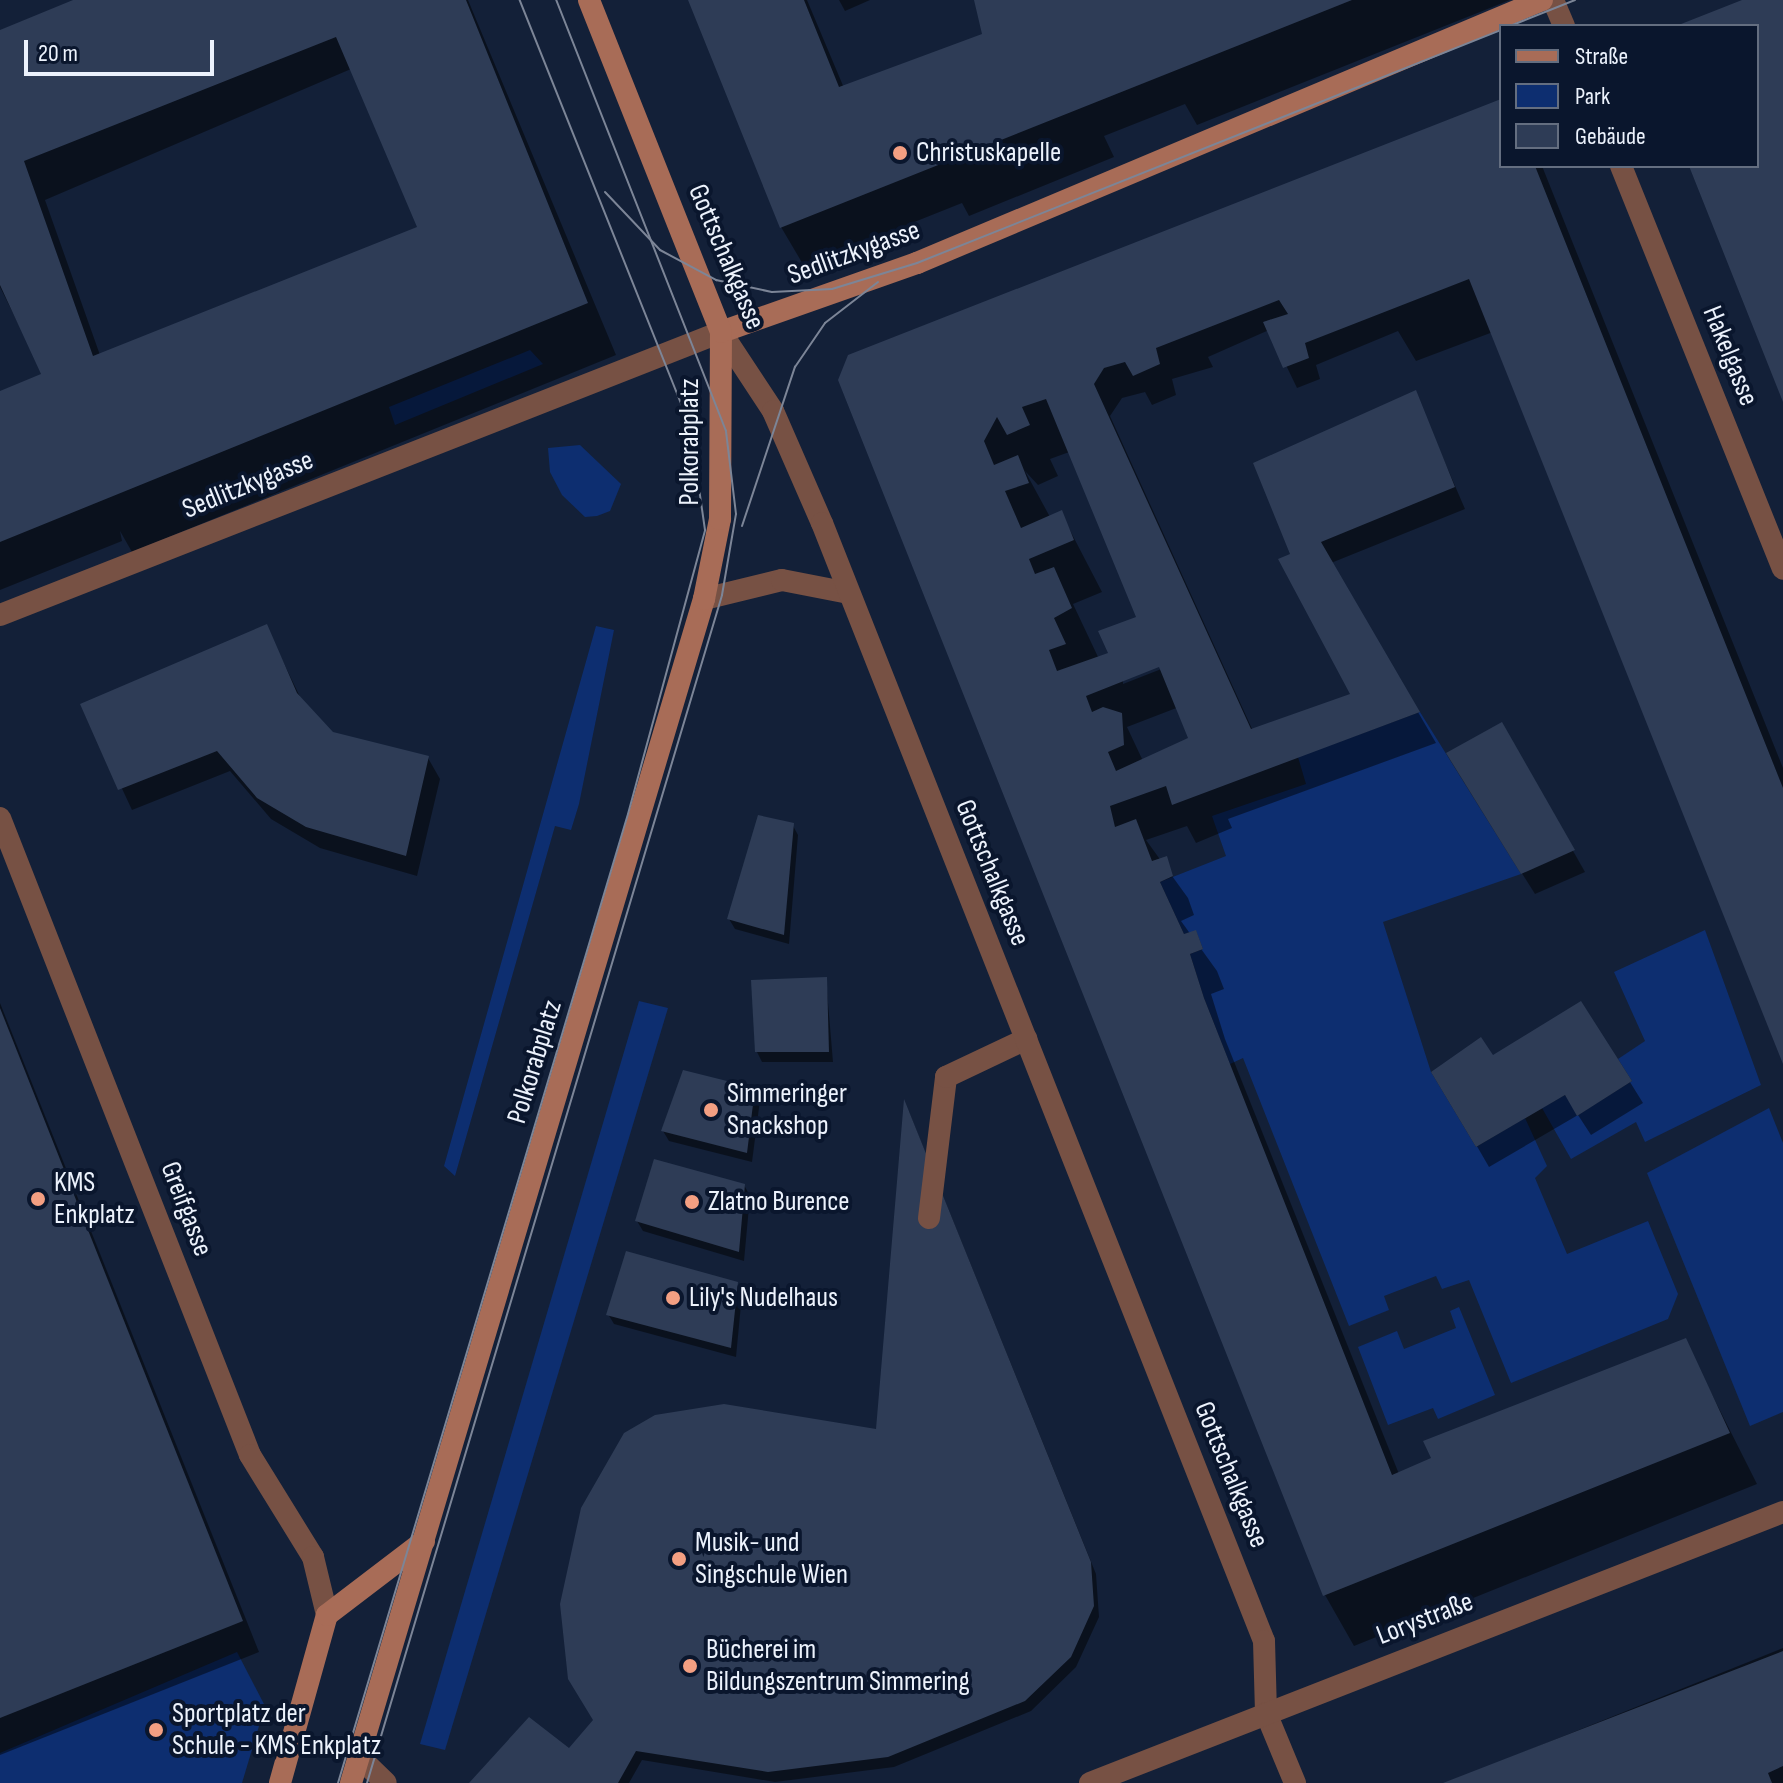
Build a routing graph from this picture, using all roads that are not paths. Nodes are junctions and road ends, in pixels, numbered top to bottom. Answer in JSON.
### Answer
{"nodes":[{"id":1,"x":589,"y":0,"type":"edge"},
{"id":2,"x":1542,"y":0,"type":"edge"},
{"id":3,"x":1553,"y":0,"type":"edge"},
{"id":4,"x":1563,"y":24,"type":"edge"},
{"id":5,"x":1622,"y":168,"type":"edge"},
{"id":6,"x":721,"y":332,"type":"junction"},
{"id":7,"x":1783,"y":569,"type":"edge"},
{"id":8,"x":849,"y":593,"type":"junction"},
{"id":9,"x":704,"y":599,"type":"junction"},
{"id":10,"x":0,"y":615,"type":"edge"},
{"id":11,"x":0,"y":818,"type":"edge"},
{"id":12,"x":1026,"y":1039,"type":"junction"},
{"id":13,"x":929,"y":1218,"type":"dead end"},
{"id":14,"x":1783,"y":1512,"type":"edge"},
{"id":15,"x":424,"y":1541,"type":"junction"},
{"id":16,"x":327,"y":1615,"type":"junction"},
{"id":17,"x":1266,"y":1713,"type":"junction"},
{"id":18,"x":359,"y":1757,"type":"junction"},
{"id":19,"x":280,"y":1783,"type":"edge"},
{"id":20,"x":351,"y":1783,"type":"edge"},
{"id":21,"x":386,"y":1783,"type":"edge"},
{"id":22,"x":1090,"y":1783,"type":"edge"},
{"id":23,"x":1295,"y":1783,"type":"edge"}],
"edges":[{"from":1,"to":6,"type":"main road","name":"Gottschalkgasse"},
{"from":2,"to":6,"type":"main road","name":"Sedlitzkygasse"},
{"from":3,"to":4,"type":"street"},
{"from":5,"to":7,"type":"street","name":"Hakelgasse"},
{"from":6,"to":8,"type":"street","name":"Gottschalkgasse"},
{"from":6,"to":9,"type":"main road","name":"Polkorabplatz"},
{"from":6,"to":10,"type":"street","name":"Sedlitzkygasse"},
{"from":8,"to":9,"type":"street"},
{"from":8,"to":12,"type":"street","name":"Gottschalkgasse"},
{"from":9,"to":15,"type":"main road","name":"Polkorabplatz"},
{"from":11,"to":16,"type":"street","name":"Greifgasse"},
{"from":12,"to":13,"type":"street"},
{"from":12,"to":17,"type":"street","name":"Gottschalkgasse"},
{"from":14,"to":17,"type":"street","name":"Lorystraße"},
{"from":15,"to":16,"type":"main road"},
{"from":15,"to":18,"type":"main road","name":"Polkorabplatz"},
{"from":16,"to":19,"type":"main road"},
{"from":17,"to":22,"type":"street","name":"Lorystraße"},
{"from":17,"to":23,"type":"street","name":"Gottschalkgasse"},
{"from":18,"to":20,"type":"main road","name":"Polkorabplatz"},
{"from":18,"to":21,"type":"street"}]}
